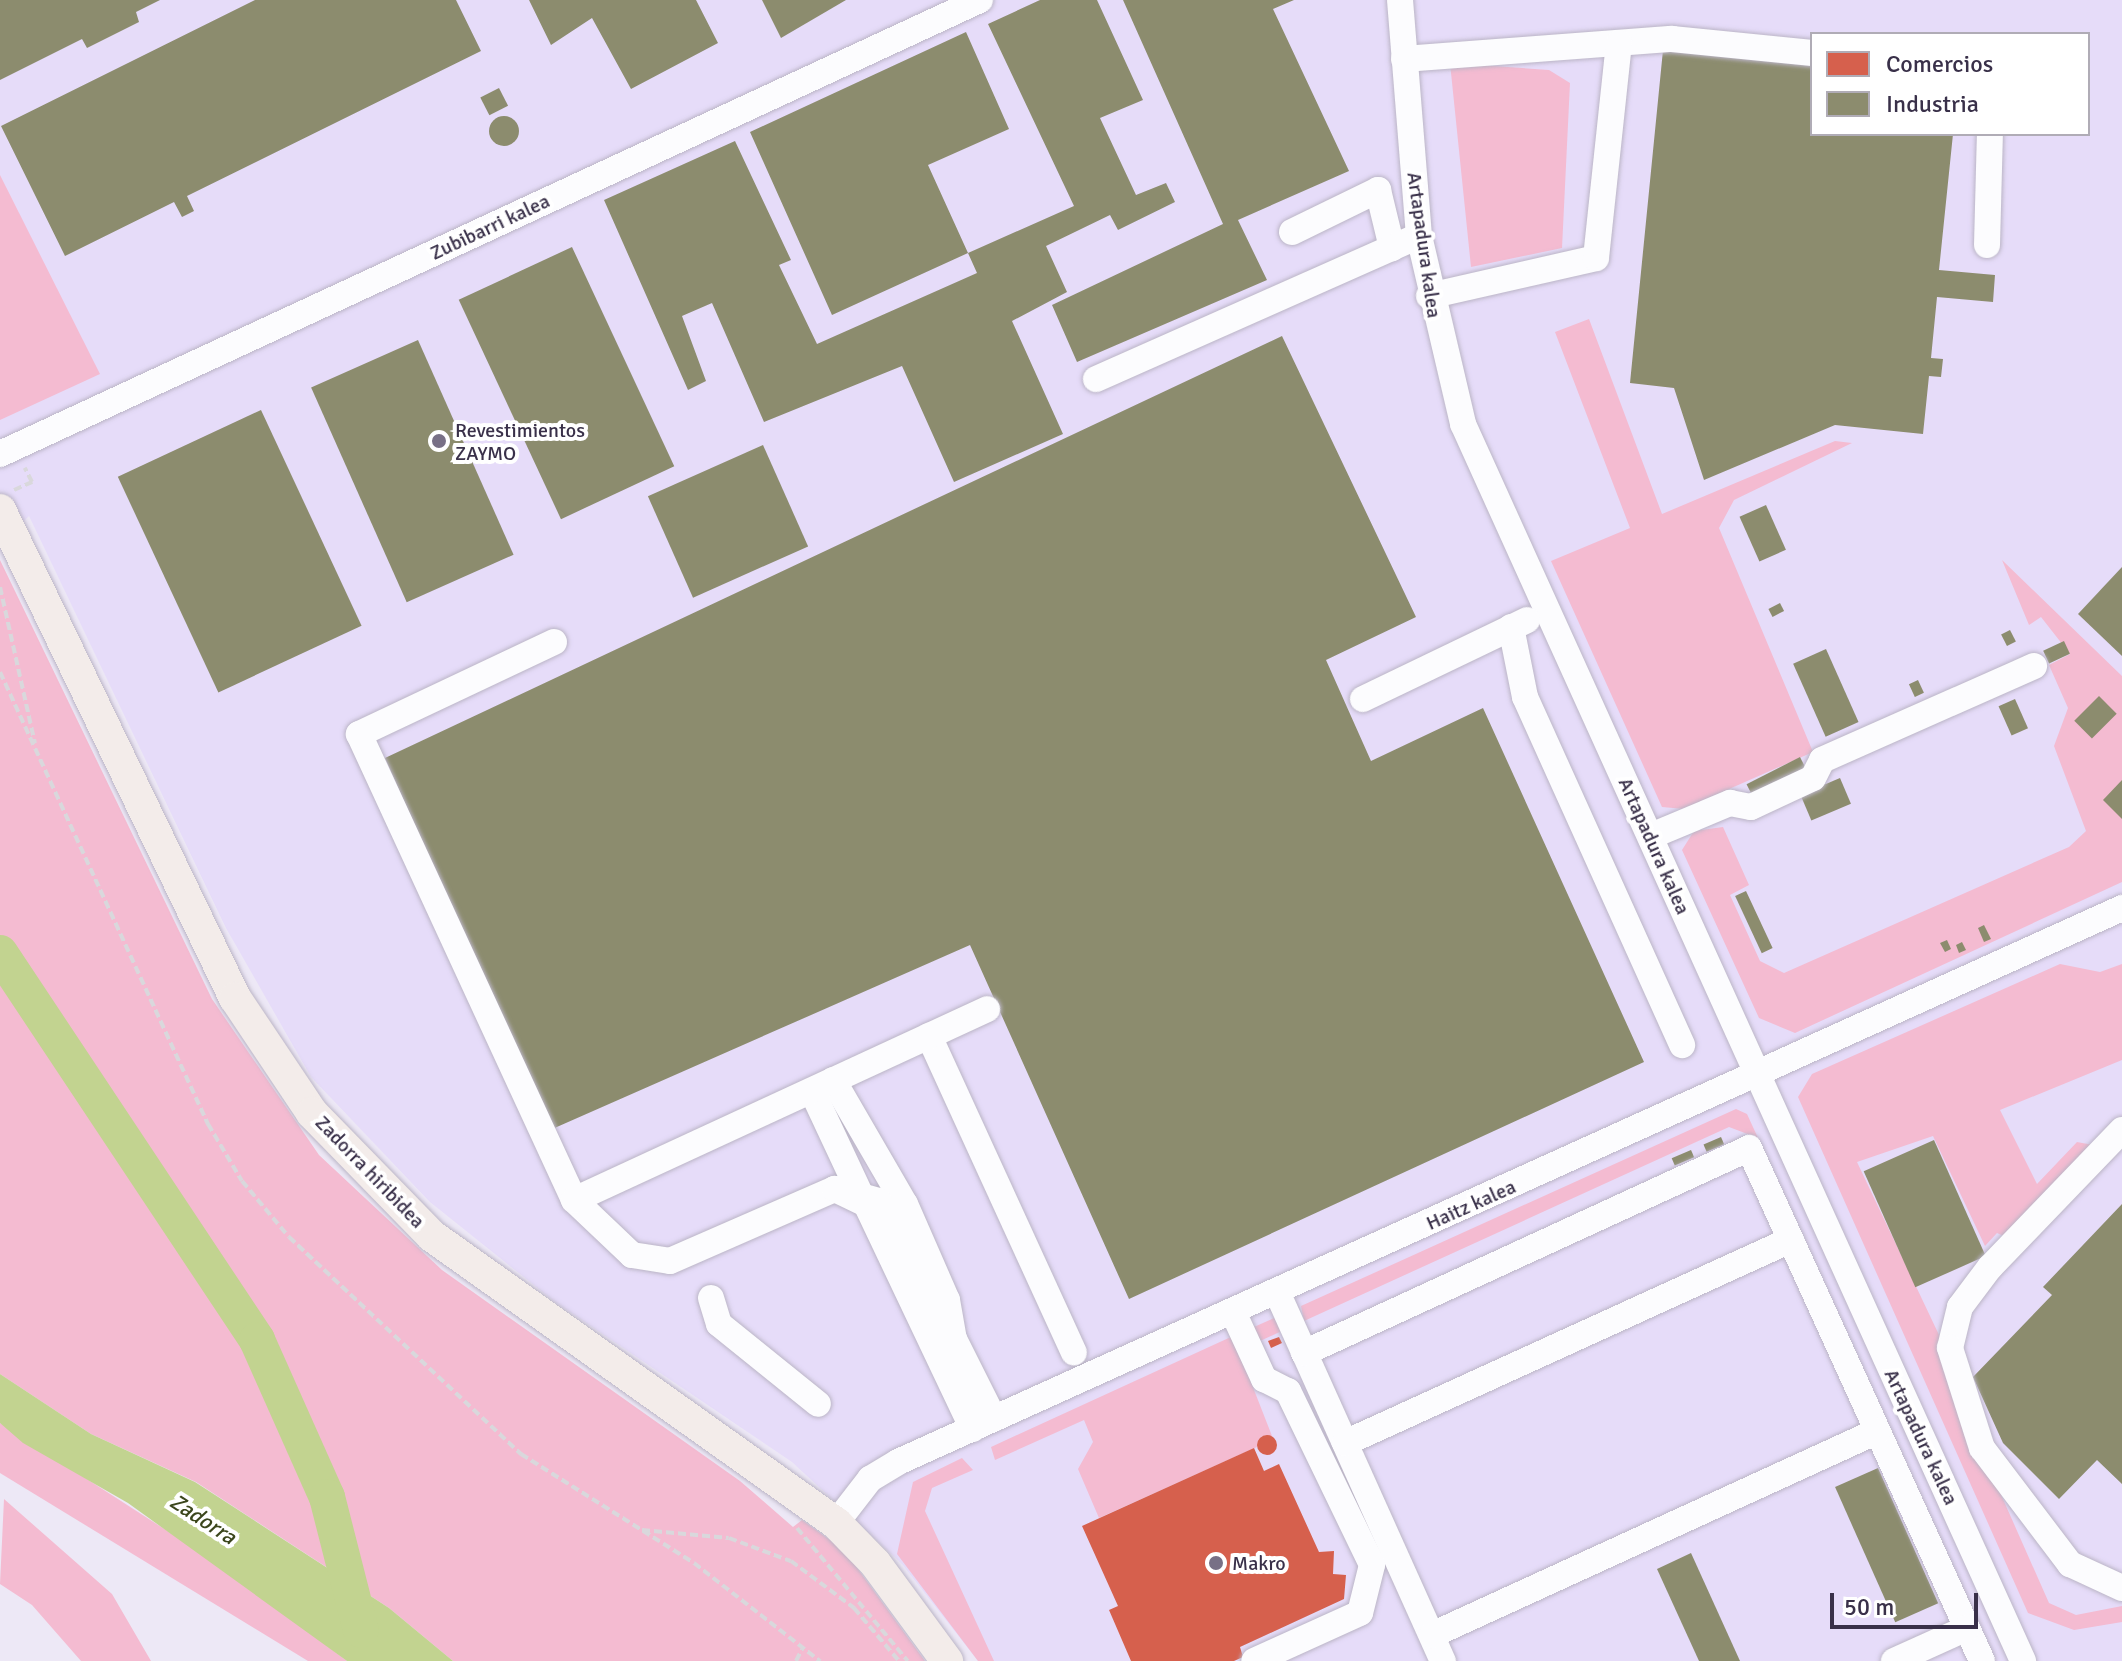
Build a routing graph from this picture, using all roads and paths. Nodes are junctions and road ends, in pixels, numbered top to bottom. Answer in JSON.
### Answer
{"nodes":[{"id":1,"x":980,"y":0,"type":"edge"},
{"id":2,"x":1400,"y":0,"type":"edge"},
{"id":3,"x":1619,"y":43,"type":"junction"},
{"id":4,"x":1810,"y":53,"type":"edge"},
{"id":5,"x":1404,"y":59,"type":"junction"},
{"id":6,"x":1990,"y":136,"type":"edge"},
{"id":7,"x":1292,"y":232,"type":"dead end"},
{"id":8,"x":1419,"y":236,"type":"junction"},
{"id":9,"x":1987,"y":245,"type":"dead end"},
{"id":10,"x":1392,"y":248,"type":"junction"},
{"id":11,"x":1429,"y":296,"type":"junction"},
{"id":12,"x":1096,"y":379,"type":"dead end"},
{"id":13,"x":0,"y":454,"type":"edge"},
{"id":14,"x":24,"y":466,"type":"dead end"},
{"id":15,"x":0,"y":497,"type":"edge"},
{"id":16,"x":0,"y":510,"type":"edge"},
{"id":17,"x":0,"y":587,"type":"edge"},
{"id":18,"x":1545,"y":611,"type":"junction"},
{"id":19,"x":1511,"y":627,"type":"junction"},
{"id":20,"x":554,"y":642,"type":"dead end"},
{"id":21,"x":2034,"y":666,"type":"dead end"},
{"id":22,"x":0,"y":672,"type":"edge"},
{"id":23,"x":1363,"y":699,"type":"dead end"},
{"id":24,"x":37,"y":753,"type":"junction"},
{"id":25,"x":1651,"y":836,"type":"junction"},
{"id":26,"x":2122,"y":908,"type":"edge"},
{"id":27,"x":987,"y":1009,"type":"dead end"},
{"id":28,"x":929,"y":1036,"type":"junction"},
{"id":29,"x":1682,"y":1045,"type":"dead end"},
{"id":30,"x":1757,"y":1076,"type":"junction"},
{"id":31,"x":823,"y":1085,"type":"junction"},
{"id":32,"x":2122,"y":1130,"type":"edge"},
{"id":33,"x":865,"y":1143,"type":"junction"},
{"id":34,"x":853,"y":1195,"type":"junction"},
{"id":35,"x":574,"y":1200,"type":"junction"},
{"id":36,"x":1791,"y":1240,"type":"junction"},
{"id":37,"x":1277,"y":1292,"type":"junction"},
{"id":38,"x":711,"y":1298,"type":"dead end"},
{"id":39,"x":1233,"y":1312,"type":"junction"},
{"id":40,"x":954,"y":1339,"type":"junction"},
{"id":41,"x":1074,"y":1352,"type":"dead end"},
{"id":42,"x":1304,"y":1353,"type":"junction"},
{"id":43,"x":818,"y":1404,"type":"dead end"},
{"id":44,"x":983,"y":1424,"type":"junction"},
{"id":45,"x":1878,"y":1431,"type":"junction"},
{"id":46,"x":1345,"y":1443,"type":"junction"},
{"id":47,"x":836,"y":1523,"type":"junction"},
{"id":48,"x":794,"y":1525,"type":"dead end"},
{"id":49,"x":641,"y":1530,"type":"junction"},
{"id":50,"x":2122,"y":1588,"type":"edge"},
{"id":51,"x":1967,"y":1628,"type":"junction"},
{"id":52,"x":1432,"y":1635,"type":"junction"},
{"id":53,"x":802,"y":1648,"type":"junction"},
{"id":54,"x":796,"y":1661,"type":"edge"},
{"id":55,"x":820,"y":1661,"type":"edge"},
{"id":56,"x":899,"y":1661,"type":"edge"},
{"id":57,"x":908,"y":1661,"type":"edge"},
{"id":58,"x":947,"y":1661,"type":"edge"},
{"id":59,"x":1254,"y":1661,"type":"edge"},
{"id":60,"x":1443,"y":1661,"type":"edge"},
{"id":61,"x":1894,"y":1661,"type":"edge"},
{"id":62,"x":1982,"y":1661,"type":"edge"},
{"id":63,"x":2023,"y":1661,"type":"edge"}],
"edges":[{"from":1,"to":13,"type":"street","name":"Zubibarri kalea"},
{"from":2,"to":5,"type":"street","name":"Artapadura kalea"},
{"from":3,"to":4,"type":"street"},
{"from":3,"to":5,"type":"street"},
{"from":3,"to":11,"type":"street"},
{"from":5,"to":8,"type":"street","name":"Artapadura kalea"},
{"from":6,"to":9,"type":"street"},
{"from":7,"to":10,"type":"street"},
{"from":8,"to":10,"type":"street"},
{"from":8,"to":11,"type":"street","name":"Artapadura kalea"},
{"from":10,"to":12,"type":"street"},
{"from":11,"to":18,"type":"street","name":"Artapadura kalea"},
{"from":14,"to":15,"type":"path"},
{"from":16,"to":47,"type":"main road","name":"Zadorra hiribidea"},
{"from":17,"to":24,"type":"path"},
{"from":18,"to":19,"type":"street"},
{"from":18,"to":25,"type":"street","name":"Artapadura kalea"},
{"from":19,"to":23,"type":"street"},
{"from":19,"to":29,"type":"street"},
{"from":20,"to":35,"type":"street"},
{"from":21,"to":25,"type":"street"},
{"from":22,"to":24,"type":"path"},
{"from":24,"to":49,"type":"path"},
{"from":25,"to":30,"type":"street","name":"Artapadura kalea"},
{"from":26,"to":30,"type":"street","name":"Haitz kalea"},
{"from":27,"to":28,"type":"street"},
{"from":28,"to":31,"type":"street"},
{"from":28,"to":41,"type":"street"},
{"from":30,"to":37,"type":"street","name":"Haitz kalea"},
{"from":30,"to":63,"type":"street","name":"Artapadura kalea"},
{"from":31,"to":33,"type":"street"},
{"from":31,"to":34,"type":"street"},
{"from":31,"to":35,"type":"street"},
{"from":32,"to":50,"type":"street"},
{"from":33,"to":34,"type":"street"},
{"from":33,"to":40,"type":"street"},
{"from":34,"to":35,"type":"street"},
{"from":34,"to":40,"type":"street"},
{"from":34,"to":44,"type":"street"},
{"from":36,"to":42,"type":"street"},
{"from":36,"to":45,"type":"street"},
{"from":36,"to":46,"type":"street"},
{"from":37,"to":39,"type":"street","name":"Haitz kalea"},
{"from":37,"to":42,"type":"street"},
{"from":38,"to":43,"type":"street"},
{"from":39,"to":44,"type":"street","name":"Haitz kalea"},
{"from":39,"to":59,"type":"street"},
{"from":40,"to":44,"type":"street"},
{"from":42,"to":46,"type":"street"},
{"from":44,"to":47,"type":"street","name":"Haitz kalea"},
{"from":45,"to":51,"type":"street"},
{"from":45,"to":52,"type":"street"},
{"from":46,"to":52,"type":"street"},
{"from":47,"to":58,"type":"main road","name":"Zadorra hiribidea"},
{"from":48,"to":57,"type":"path"},
{"from":49,"to":53,"type":"path"},
{"from":49,"to":56,"type":"path"},
{"from":51,"to":61,"type":"street"},
{"from":51,"to":62,"type":"street"},
{"from":52,"to":60,"type":"street"},
{"from":53,"to":54,"type":"path"},
{"from":53,"to":55,"type":"path"}]}
